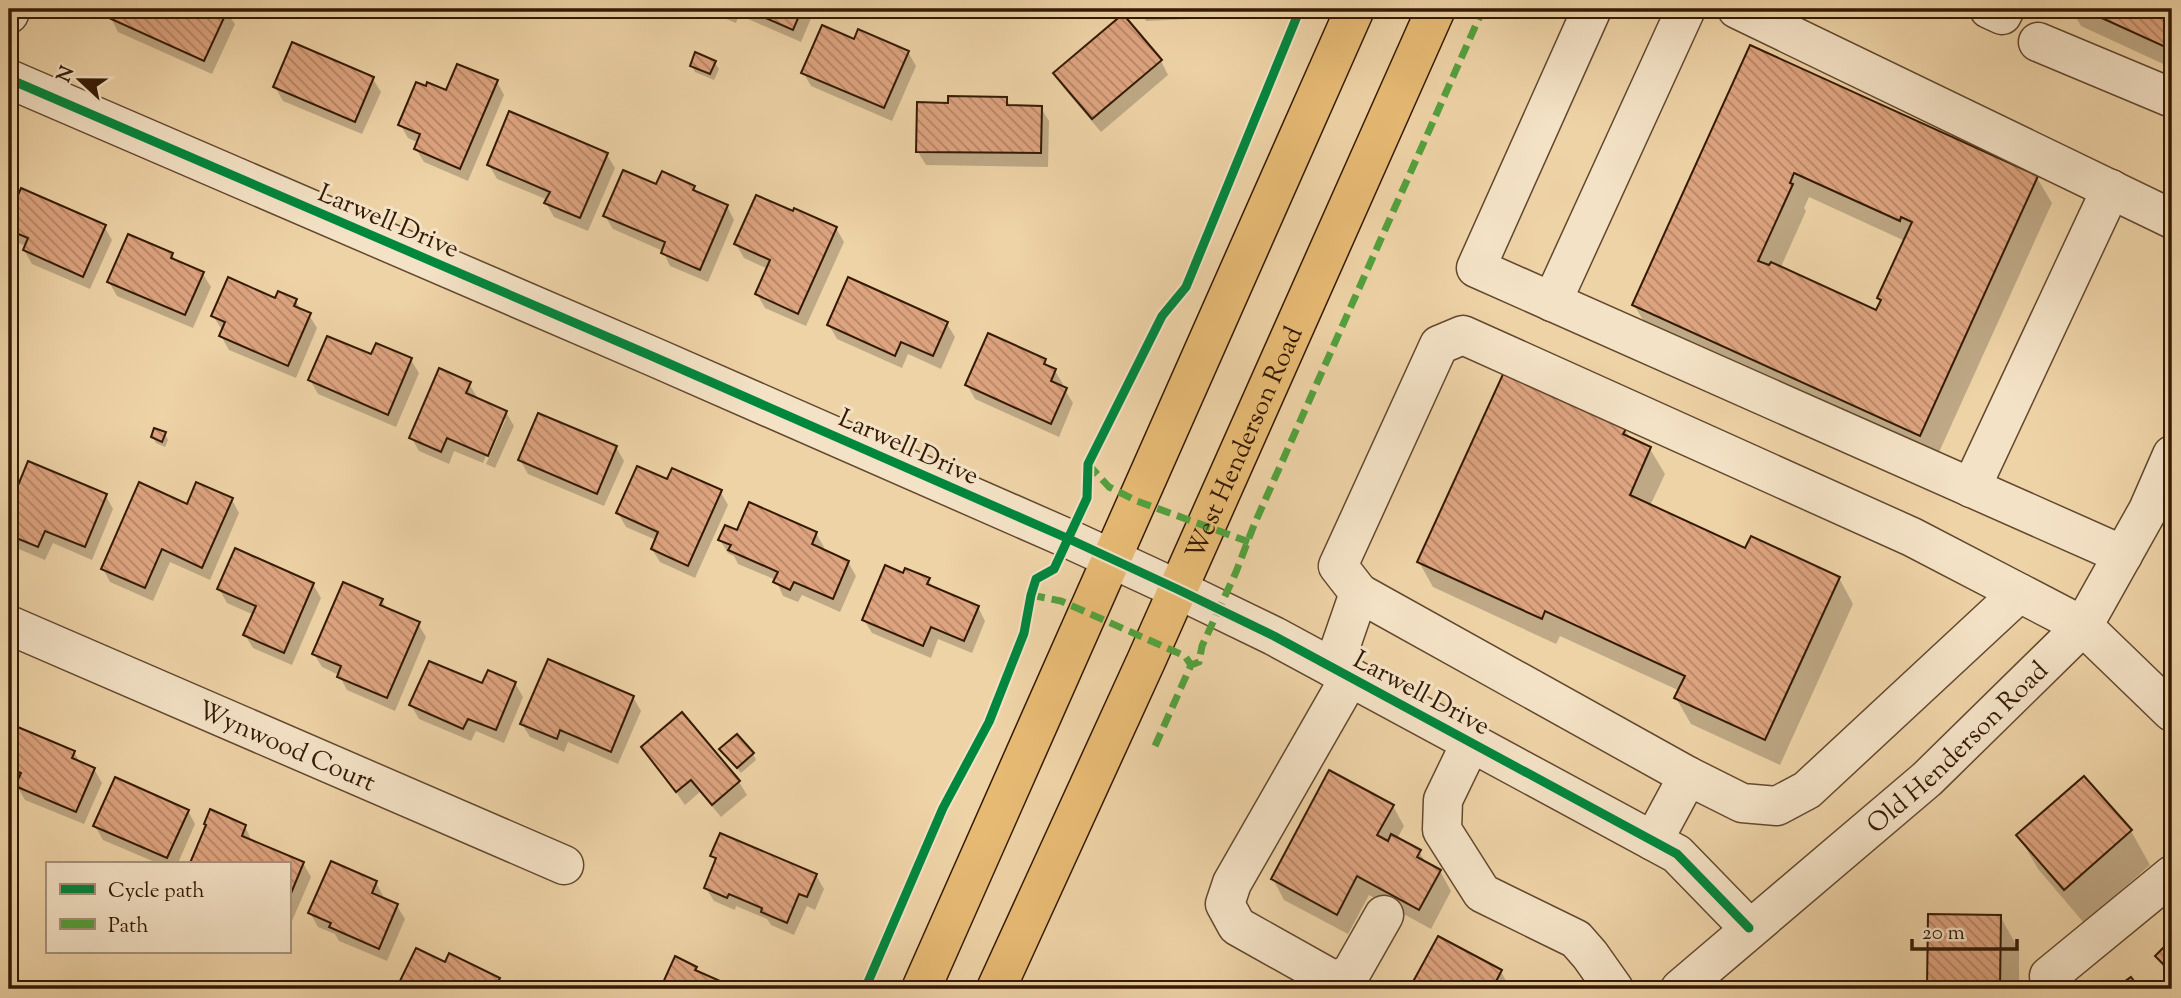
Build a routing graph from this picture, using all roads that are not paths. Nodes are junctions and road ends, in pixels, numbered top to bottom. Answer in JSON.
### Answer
{"nodes":[{"id":1,"x":11,"y":9,"type":"edge"},
{"id":2,"x":1355,"y":9,"type":"edge"},
{"id":3,"x":1436,"y":9,"type":"edge"},
{"id":4,"x":1592,"y":9,"type":"edge"},
{"id":5,"x":1686,"y":9,"type":"edge"},
{"id":6,"x":1737,"y":9,"type":"edge"},
{"id":7,"x":1989,"y":9,"type":"edge"},
{"id":8,"x":2005,"y":9,"type":"edge"},
{"id":9,"x":9,"y":14,"type":"edge"},
{"id":10,"x":2038,"y":42,"type":"dead end"},
{"id":11,"x":9,"y":79,"type":"edge"},
{"id":12,"x":2172,"y":98,"type":"edge"},
{"id":13,"x":2111,"y":189,"type":"junction"},
{"id":14,"x":2172,"y":219,"type":"edge"},
{"id":15,"x":1552,"y":302,"type":"junction"},
{"id":16,"x":2172,"y":455,"type":"edge"},
{"id":17,"x":1971,"y":488,"type":"junction"},
{"id":18,"x":2123,"y":555,"type":"junction"},
{"id":19,"x":1111,"y":558,"type":"junction"},
{"id":20,"x":1177,"y":589,"type":"junction"},
{"id":21,"x":1359,"y":593,"type":"junction"},
{"id":22,"x":2020,"y":593,"type":"junction"},
{"id":23,"x":9,"y":625,"type":"edge"},
{"id":24,"x":2083,"y":626,"type":"junction"},
{"id":25,"x":1342,"y":673,"type":"junction"},
{"id":26,"x":2172,"y":712,"type":"edge"},
{"id":27,"x":1471,"y":742,"type":"junction"},
{"id":28,"x":1688,"y":776,"type":"junction"},
{"id":29,"x":1653,"y":841,"type":"junction"},
{"id":30,"x":564,"y":865,"type":"dead end"},
{"id":31,"x":2172,"y":875,"type":"edge"},
{"id":32,"x":1384,"y":915,"type":"dead end"},
{"id":33,"x":1749,"y":928,"type":"junction"},
{"id":34,"x":2049,"y":976,"type":"dead end"},
{"id":35,"x":1703,"y":983,"type":"edge"},
{"id":36,"x":921,"y":989,"type":"edge"},
{"id":37,"x":996,"y":989,"type":"edge"},
{"id":38,"x":1614,"y":989,"type":"edge"}],
"edges":[{"from":1,"to":9,"type":"street"},
{"from":2,"to":19,"type":"main road"},
{"from":3,"to":20,"type":"main road","name":"West Henderson Road"},
{"from":4,"to":15,"type":"street"},
{"from":5,"to":15,"type":"street"},
{"from":6,"to":13,"type":"street"},
{"from":7,"to":8,"type":"street"},
{"from":10,"to":12,"type":"street"},
{"from":11,"to":19,"type":"street","name":"Larwell Drive"},
{"from":13,"to":14,"type":"street"},
{"from":13,"to":17,"type":"street"},
{"from":15,"to":17,"type":"street"},
{"from":16,"to":18,"type":"street","name":"Old Henderson Road"},
{"from":17,"to":18,"type":"street"},
{"from":18,"to":24,"type":"street","name":"Old Henderson Road"},
{"from":19,"to":20,"type":"street","name":"Larwell Drive"},
{"from":19,"to":36,"type":"main road"},
{"from":20,"to":25,"type":"street","name":"Larwell Drive"},
{"from":20,"to":37,"type":"main road","name":"West Henderson Road"},
{"from":21,"to":22,"type":"street"},
{"from":21,"to":25,"type":"street"},
{"from":21,"to":28,"type":"street"},
{"from":22,"to":24,"type":"street"},
{"from":22,"to":28,"type":"street"},
{"from":23,"to":30,"type":"street","name":"Wynwood Court"},
{"from":24,"to":26,"type":"street"},
{"from":24,"to":33,"type":"street","name":"Old Henderson Road"},
{"from":25,"to":27,"type":"street","name":"Larwell Drive"},
{"from":25,"to":32,"type":"street"},
{"from":27,"to":29,"type":"street","name":"Larwell Drive"},
{"from":27,"to":38,"type":"street"},
{"from":28,"to":29,"type":"street"},
{"from":29,"to":33,"type":"street","name":"Larwell Drive"},
{"from":31,"to":34,"type":"street"},
{"from":33,"to":35,"type":"street","name":"Old Henderson Road"}]}
